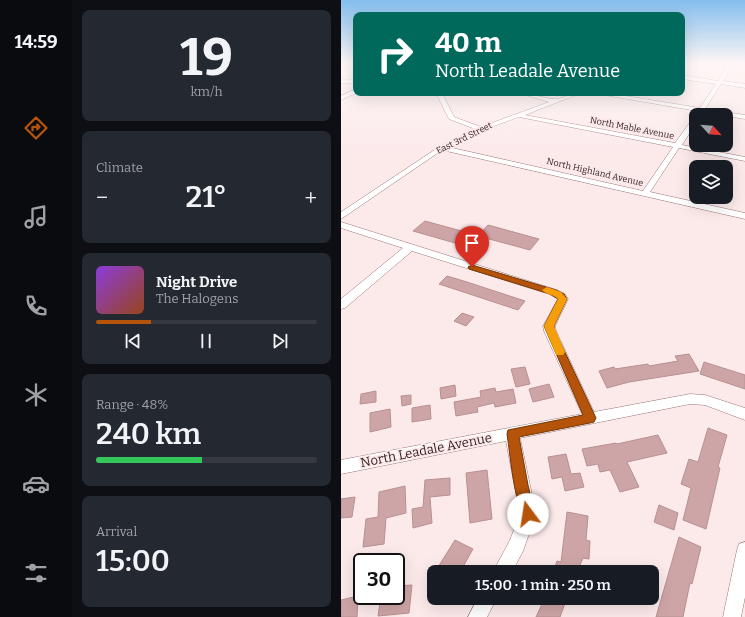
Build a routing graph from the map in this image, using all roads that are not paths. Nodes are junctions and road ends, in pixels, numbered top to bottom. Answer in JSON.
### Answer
{"nodes":[{"id":1,"x":352,"y":93,"type":"edge"},
{"id":2,"x":713,"y":93,"type":"edge"},
{"id":3,"x":442,"y":96,"type":"edge"},
{"id":4,"x":533,"y":96,"type":"edge"},
{"id":5,"x":569,"y":96,"type":"edge"},
{"id":6,"x":612,"y":96,"type":"edge"},
{"id":7,"x":341,"y":98,"type":"edge"},
{"id":8,"x":554,"y":102,"type":"junction"},
{"id":9,"x":703,"y":108,"type":"edge"},
{"id":10,"x":689,"y":110,"type":"edge"},
{"id":11,"x":516,"y":115,"type":"junction"},
{"id":12,"x":733,"y":116,"type":"edge"},
{"id":13,"x":745,"y":117,"type":"edge"},
{"id":14,"x":689,"y":128,"type":"edge"},
{"id":15,"x":481,"y":129,"type":"junction"},
{"id":16,"x":677,"y":146,"type":"junction"},
{"id":17,"x":441,"y":148,"type":"junction"},
{"id":18,"x":745,"y":158,"type":"edge"},
{"id":19,"x":645,"y":194,"type":"junction"},
{"id":20,"x":341,"y":216,"type":"edge"},
{"id":21,"x":745,"y":216,"type":"edge"},
{"id":22,"x":341,"y":225,"type":"edge"},
{"id":23,"x":409,"y":248,"type":"junction"},
{"id":24,"x":341,"y":305,"type":"edge"},
{"id":25,"x":745,"y":414,"type":"edge"},
{"id":26,"x":590,"y":418,"type":"junction"},
{"id":27,"x":512,"y":434,"type":"junction"},
{"id":28,"x":341,"y":467,"type":"edge"},
{"id":29,"x":745,"y":550,"type":"edge"},
{"id":30,"x":506,"y":565,"type":"edge"},
{"id":31,"x":484,"y":605,"type":"edge"},
{"id":32,"x":477,"y":617,"type":"edge"},
{"id":33,"x":732,"y":617,"type":"edge"}],
"edges":[{"from":1,"to":7,"type":"street"},
{"from":2,"to":9,"type":"street"},
{"from":3,"to":15,"type":"street"},
{"from":4,"to":8,"type":"street"},
{"from":5,"to":8,"type":"street","name":"East 3rd Street"},
{"from":6,"to":10,"type":"street"},
{"from":8,"to":11,"type":"street","name":"East 3rd Street"},
{"from":11,"to":15,"type":"street","name":"East 3rd Street"},
{"from":11,"to":16,"type":"street","name":"North Mable Avenue"},
{"from":12,"to":13,"type":"street"},
{"from":14,"to":16,"type":"street"},
{"from":15,"to":17,"type":"street","name":"East 3rd Street"},
{"from":16,"to":18,"type":"street","name":"North Mable Avenue"},
{"from":16,"to":19,"type":"street"},
{"from":17,"to":19,"type":"street","name":"North Highland Avenue"},
{"from":17,"to":20,"type":"street","name":"East 3rd Street"},
{"from":19,"to":21,"type":"street","name":"North Highland Avenue"},
{"from":22,"to":23,"type":"street"},
{"from":23,"to":24,"type":"street"},
{"from":23,"to":26,"type":"street"},
{"from":25,"to":26,"type":"street","name":"North Leadale Avenue"},
{"from":26,"to":27,"type":"street","name":"North Leadale Avenue"},
{"from":27,"to":28,"type":"street","name":"North Leadale Avenue"},
{"from":27,"to":30,"type":"street"},
{"from":29,"to":33,"type":"street"},
{"from":31,"to":32,"type":"street"}]}
